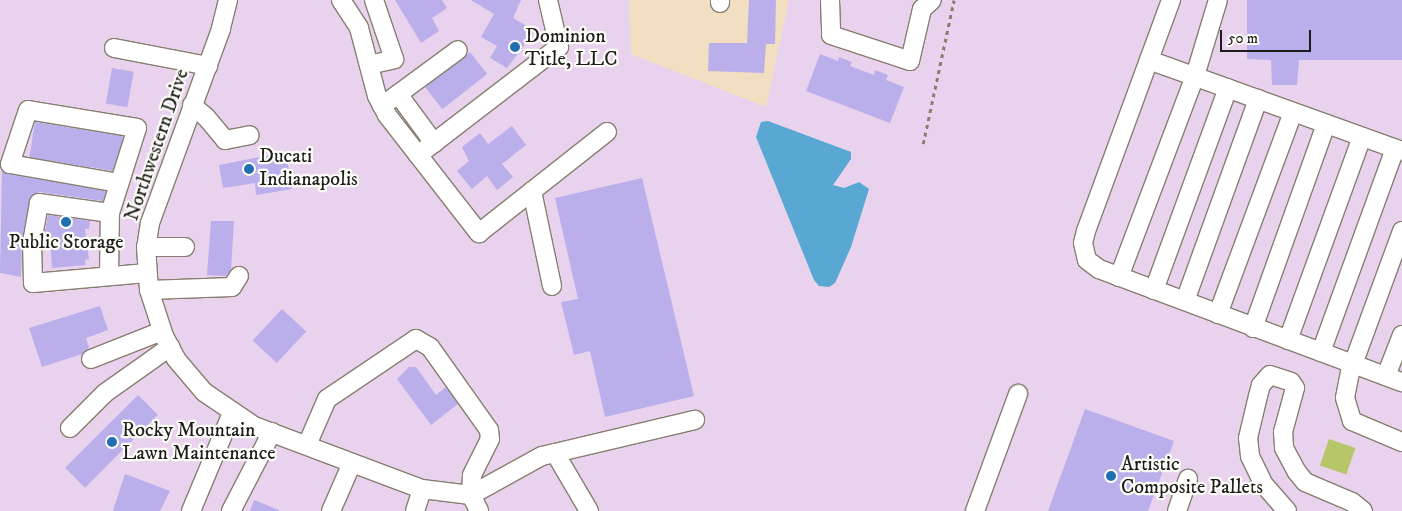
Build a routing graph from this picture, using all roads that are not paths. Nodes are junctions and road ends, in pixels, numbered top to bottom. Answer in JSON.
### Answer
{"nodes":[{"id":1,"x":228,"y":0,"type":"edge"},
{"id":2,"x":366,"y":0,"type":"edge"},
{"id":3,"x":374,"y":0,"type":"edge"},
{"id":4,"x":548,"y":0,"type":"edge"},
{"id":5,"x":830,"y":0,"type":"edge"},
{"id":6,"x":932,"y":0,"type":"edge"},
{"id":7,"x":1171,"y":0,"type":"edge"},
{"id":8,"x":1218,"y":0,"type":"edge"},
{"id":9,"x":345,"y":5,"type":"edge"},
{"id":10,"x":114,"y":48,"type":"dead end"},
{"id":11,"x":458,"y":50,"type":"dead end"},
{"id":12,"x":1149,"y":60,"type":"junction"},
{"id":13,"x":369,"y":65,"type":"junction"},
{"id":14,"x":208,"y":66,"type":"junction"},
{"id":15,"x":1195,"y":76,"type":"junction"},
{"id":16,"x":1228,"y":88,"type":"junction"},
{"id":17,"x":398,"y":94,"type":"junction"},
{"id":18,"x":1258,"y":99,"type":"junction"},
{"id":19,"x":192,"y":105,"type":"junction"},
{"id":20,"x":382,"y":106,"type":"junction"},
{"id":21,"x":1293,"y":112,"type":"junction"},
{"id":22,"x":1326,"y":124,"type":"junction"},
{"id":23,"x":607,"y":132,"type":"dead end"},
{"id":24,"x":250,"y":135,"type":"dead end"},
{"id":25,"x":1362,"y":137,"type":"junction"},
{"id":26,"x":434,"y":143,"type":"junction"},
{"id":27,"x":1398,"y":150,"type":"edge"},
{"id":28,"x":418,"y":155,"type":"junction"},
{"id":29,"x":119,"y":183,"type":"junction"},
{"id":30,"x":532,"y":191,"type":"junction"},
{"id":31,"x":110,"y":213,"type":"junction"},
{"id":32,"x":1402,"y":231,"type":"edge"},
{"id":33,"x":146,"y":247,"type":"junction"},
{"id":34,"x":185,"y":248,"type":"dead end"},
{"id":35,"x":108,"y":274,"type":"junction"},
{"id":36,"x":239,"y":276,"type":"dead end"},
{"id":37,"x":1119,"y":277,"type":"junction"},
{"id":38,"x":148,"y":281,"type":"junction"},
{"id":39,"x":552,"y":286,"type":"dead end"},
{"id":40,"x":1154,"y":290,"type":"junction"},
{"id":41,"x":1185,"y":301,"type":"junction"},
{"id":42,"x":1218,"y":314,"type":"junction"},
{"id":43,"x":1253,"y":328,"type":"junction"},
{"id":44,"x":162,"y":331,"type":"junction"},
{"id":45,"x":1402,"y":335,"type":"edge"},
{"id":46,"x":1288,"y":340,"type":"junction"},
{"id":47,"x":170,"y":347,"type":"junction"},
{"id":48,"x":1321,"y":352,"type":"junction"},
{"id":49,"x":91,"y":359,"type":"dead end"},
{"id":50,"x":1352,"y":364,"type":"junction"},
{"id":51,"x":1394,"y":379,"type":"edge"},
{"id":52,"x":1018,"y":394,"type":"dead end"},
{"id":53,"x":232,"y":413,"type":"junction"},
{"id":54,"x":694,"y":420,"type":"dead end"},
{"id":55,"x":70,"y":428,"type":"dead end"},
{"id":56,"x":272,"y":432,"type":"junction"},
{"id":57,"x":1402,"y":442,"type":"edge"},
{"id":58,"x":307,"y":445,"type":"junction"},
{"id":59,"x":555,"y":453,"type":"junction"},
{"id":60,"x":352,"y":463,"type":"junction"},
{"id":61,"x":1188,"y":479,"type":"dead end"},
{"id":62,"x":422,"y":489,"type":"junction"},
{"id":63,"x":475,"y":503,"type":"edge"},
{"id":64,"x":191,"y":511,"type":"edge"},
{"id":65,"x":231,"y":511,"type":"edge"},
{"id":66,"x":331,"y":511,"type":"edge"},
{"id":67,"x":415,"y":511,"type":"edge"},
{"id":68,"x":589,"y":511,"type":"edge"},
{"id":69,"x":975,"y":511,"type":"edge"},
{"id":70,"x":1177,"y":511,"type":"edge"},
{"id":71,"x":1287,"y":511,"type":"edge"},
{"id":72,"x":1363,"y":511,"type":"edge"}],
"edges":[{"from":1,"to":14,"type":"street","name":"Northwestern Drive"},
{"from":2,"to":9,"type":"street"},
{"from":3,"to":13,"type":"street"},
{"from":4,"to":26,"type":"street"},
{"from":5,"to":6,"type":"street"},
{"from":7,"to":12,"type":"street"},
{"from":8,"to":15,"type":"street"},
{"from":9,"to":13,"type":"street"},
{"from":10,"to":14,"type":"street"},
{"from":11,"to":17,"type":"street"},
{"from":12,"to":15,"type":"street"},
{"from":12,"to":37,"type":"street"},
{"from":13,"to":20,"type":"street"},
{"from":14,"to":19,"type":"street","name":"Northwestern Drive"},
{"from":15,"to":16,"type":"street"},
{"from":15,"to":37,"type":"street"},
{"from":16,"to":18,"type":"street"},
{"from":16,"to":40,"type":"street"},
{"from":17,"to":20,"type":"street"},
{"from":17,"to":26,"type":"street"},
{"from":18,"to":21,"type":"street"},
{"from":18,"to":41,"type":"street"},
{"from":19,"to":24,"type":"street"},
{"from":19,"to":33,"type":"street","name":"Northwestern Drive"},
{"from":20,"to":28,"type":"street"},
{"from":21,"to":22,"type":"street"},
{"from":21,"to":42,"type":"street"},
{"from":22,"to":25,"type":"street"},
{"from":22,"to":43,"type":"street"},
{"from":23,"to":30,"type":"street"},
{"from":25,"to":27,"type":"street"},
{"from":25,"to":46,"type":"street"},
{"from":26,"to":28,"type":"street"},
{"from":27,"to":48,"type":"street"},
{"from":28,"to":30,"type":"street"},
{"from":29,"to":29,"type":"street"},
{"from":29,"to":31,"type":"street"},
{"from":30,"to":39,"type":"street"},
{"from":31,"to":35,"type":"street"},
{"from":31,"to":35,"type":"street"},
{"from":32,"to":50,"type":"street"},
{"from":33,"to":34,"type":"street"},
{"from":33,"to":38,"type":"street","name":"Northwestern Drive"},
{"from":35,"to":38,"type":"street"},
{"from":36,"to":38,"type":"street"},
{"from":37,"to":40,"type":"street"},
{"from":38,"to":44,"type":"street","name":"Northwestern Drive"},
{"from":40,"to":41,"type":"street"},
{"from":41,"to":42,"type":"street"},
{"from":42,"to":43,"type":"street"},
{"from":43,"to":46,"type":"street"},
{"from":44,"to":47,"type":"street","name":"Northwestern Drive"},
{"from":44,"to":49,"type":"street"},
{"from":45,"to":51,"type":"street"},
{"from":46,"to":48,"type":"street"},
{"from":47,"to":53,"type":"street","name":"Northwestern Drive"},
{"from":47,"to":55,"type":"street"},
{"from":48,"to":50,"type":"street"},
{"from":50,"to":51,"type":"street"},
{"from":50,"to":57,"type":"street"},
{"from":52,"to":69,"type":"street"},
{"from":53,"to":56,"type":"street","name":"Northwestern Drive"},
{"from":53,"to":64,"type":"street"},
{"from":54,"to":59,"type":"street"},
{"from":56,"to":58,"type":"street","name":"Northwestern Drive"},
{"from":56,"to":65,"type":"street"},
{"from":58,"to":60,"type":"street","name":"Northwestern Drive"},
{"from":58,"to":63,"type":"street"},
{"from":59,"to":63,"type":"street"},
{"from":59,"to":68,"type":"street"},
{"from":60,"to":62,"type":"street","name":"Northwestern Drive"},
{"from":60,"to":66,"type":"street"},
{"from":61,"to":70,"type":"street"},
{"from":62,"to":63,"type":"street","name":"Northwestern Drive"},
{"from":62,"to":67,"type":"street"},
{"from":71,"to":72,"type":"street"}]}
